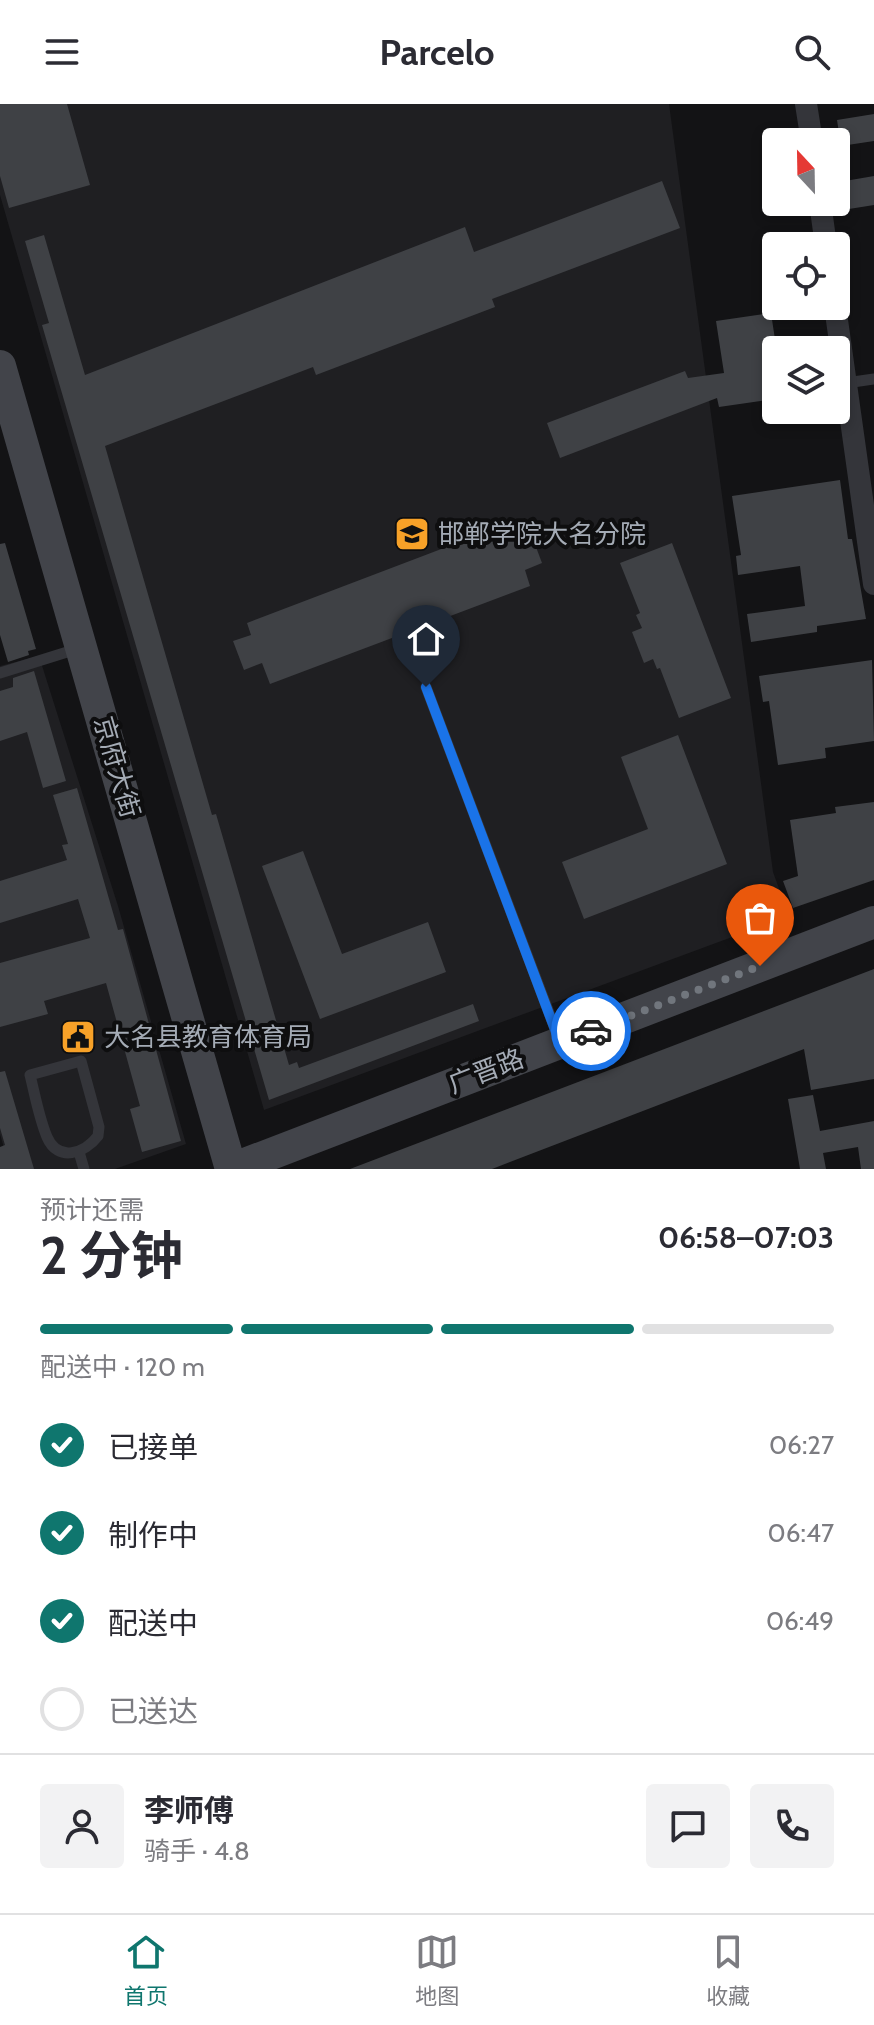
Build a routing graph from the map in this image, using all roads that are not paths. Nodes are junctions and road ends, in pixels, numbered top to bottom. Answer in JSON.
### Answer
{"nodes":[{"id":1,"x":806,"y":104,"type":"edge"},
{"id":2,"x":810,"y":128,"type":"edge"},
{"id":3,"x":0,"y":366,"type":"edge"},
{"id":4,"x":874,"y":379,"type":"edge"},
{"id":5,"x":850,"y":382,"type":"edge"},
{"id":6,"x":850,"y":412,"type":"edge"},
{"id":7,"x":874,"y":584,"type":"edge"},
{"id":8,"x":82,"y":648,"type":"junction"},
{"id":9,"x":0,"y":673,"type":"edge"},
{"id":10,"x":426,"y":687,"type":"dead end"},
{"id":11,"x":874,"y":922,"type":"edge"},
{"id":12,"x":560,"y":1043,"type":"junction"},
{"id":13,"x":79,"y":1152,"type":"junction"},
{"id":14,"x":84,"y":1169,"type":"edge"},
{"id":15,"x":232,"y":1169,"type":"edge"}],
"edges":[{"from":1,"to":2,"type":"street"},
{"from":3,"to":8,"type":"street","name":"京府大街"},
{"from":4,"to":5,"type":"lane"},
{"from":6,"to":7,"type":"street"},
{"from":8,"to":9,"type":"lane"},
{"from":8,"to":15,"type":"street","name":"京府大街"},
{"from":10,"to":12,"type":"lane"},
{"from":11,"to":12,"type":"street","name":"广晋路"},
{"from":12,"to":15,"type":"street","name":"广晋路"},
{"from":13,"to":13,"type":"lane"},
{"from":13,"to":14,"type":"lane"}]}
